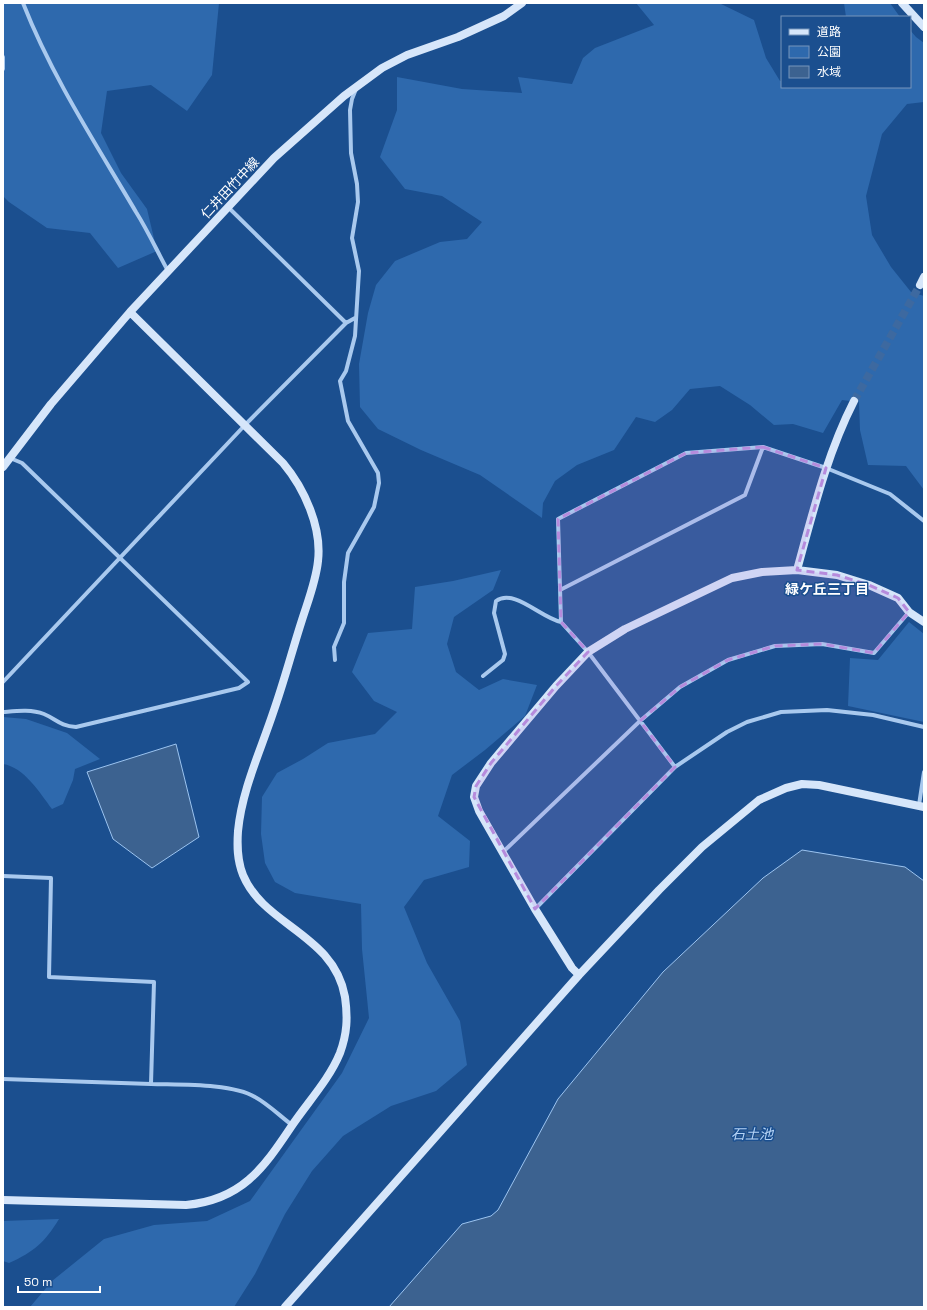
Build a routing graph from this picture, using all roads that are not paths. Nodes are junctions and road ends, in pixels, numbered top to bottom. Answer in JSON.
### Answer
{"nodes":[{"id":1,"x":23,"y":3,"type":"edge"},
{"id":2,"x":522,"y":3,"type":"edge"},
{"id":3,"x":902,"y":3,"type":"edge"},
{"id":4,"x":924,"y":27,"type":"edge"},
{"id":5,"x":3,"y":57,"type":"edge"},
{"id":6,"x":3,"y":69,"type":"edge"},
{"id":7,"x":357,"y":85,"type":"junction"},
{"id":8,"x":229,"y":208,"type":"junction"},
{"id":9,"x":168,"y":271,"type":"junction"},
{"id":10,"x":130,"y":312,"type":"junction"},
{"id":11,"x":355,"y":318,"type":"junction"},
{"id":12,"x":346,"y":323,"type":"junction"},
{"id":13,"x":854,"y":401,"type":"tunnel mouth"},
{"id":14,"x":245,"y":425,"type":"junction"},
{"id":15,"x":763,"y":447,"type":"junction"},
{"id":16,"x":6,"y":456,"type":"edge"},
{"id":17,"x":3,"y":467,"type":"edge"},
{"id":18,"x":826,"y":468,"type":"junction"},
{"id":19,"x":924,"y":521,"type":"edge"},
{"id":20,"x":121,"y":559,"type":"junction"},
{"id":21,"x":797,"y":570,"type":"junction"},
{"id":22,"x":560,"y":590,"type":"junction"},
{"id":23,"x":909,"y":612,"type":"junction"},
{"id":24,"x":560,"y":622,"type":"junction"},
{"id":25,"x":924,"y":622,"type":"edge"},
{"id":26,"x":588,"y":652,"type":"junction"},
{"id":27,"x":335,"y":660,"type":"dead end"},
{"id":28,"x":483,"y":676,"type":"dead end"},
{"id":29,"x":3,"y":682,"type":"edge"},
{"id":30,"x":3,"y":712,"type":"edge"},
{"id":31,"x":640,"y":721,"type":"junction"},
{"id":32,"x":924,"y":727,"type":"edge"},
{"id":33,"x":675,"y":767,"type":"junction"},
{"id":34,"x":924,"y":772,"type":"edge"},
{"id":35,"x":921,"y":806,"type":"edge"},
{"id":36,"x":502,"y":853,"type":"junction"},
{"id":37,"x":3,"y":876,"type":"edge"},
{"id":38,"x":535,"y":909,"type":"junction"},
{"id":39,"x":579,"y":976,"type":"junction"},
{"id":40,"x":3,"y":1079,"type":"edge"},
{"id":41,"x":151,"y":1084,"type":"junction"},
{"id":42,"x":292,"y":1125,"type":"junction"},
{"id":43,"x":3,"y":1200,"type":"edge"},
{"id":44,"x":285,"y":1307,"type":"edge"}],
"edges":[{"from":1,"to":9,"type":"street"},
{"from":2,"to":7,"type":"street","name":"仁井田竹中線"},
{"from":3,"to":4,"type":"street"},
{"from":5,"to":6,"type":"street"},
{"from":7,"to":8,"type":"street","name":"仁井田竹中線"},
{"from":7,"to":11,"type":"street"},
{"from":8,"to":9,"type":"street","name":"仁井田竹中線"},
{"from":8,"to":12,"type":"street"},
{"from":9,"to":10,"type":"street","name":"仁井田竹中線"},
{"from":10,"to":14,"type":"street"},
{"from":10,"to":16,"type":"street","name":"仁井田竹中線"},
{"from":11,"to":12,"type":"street"},
{"from":11,"to":27,"type":"street"},
{"from":12,"to":14,"type":"street"},
{"from":13,"to":18,"type":"street"},
{"from":14,"to":20,"type":"street"},
{"from":14,"to":42,"type":"street"},
{"from":15,"to":18,"type":"street"},
{"from":15,"to":22,"type":"street"},
{"from":15,"to":22,"type":"street"},
{"from":16,"to":17,"type":"street","name":"仁井田竹中線"},
{"from":16,"to":20,"type":"street"},
{"from":18,"to":19,"type":"street"},
{"from":18,"to":21,"type":"street"},
{"from":20,"to":29,"type":"street"},
{"from":20,"to":30,"type":"street"},
{"from":21,"to":23,"type":"street"},
{"from":21,"to":26,"type":"street"},
{"from":22,"to":24,"type":"street"},
{"from":23,"to":25,"type":"street"},
{"from":23,"to":31,"type":"street"},
{"from":24,"to":26,"type":"street"},
{"from":24,"to":28,"type":"street"},
{"from":26,"to":31,"type":"street"},
{"from":26,"to":36,"type":"street"},
{"from":31,"to":33,"type":"street"},
{"from":31,"to":36,"type":"street"},
{"from":32,"to":33,"type":"street"},
{"from":33,"to":38,"type":"street"},
{"from":34,"to":35,"type":"street"},
{"from":35,"to":39,"type":"street"},
{"from":36,"to":38,"type":"street"},
{"from":37,"to":41,"type":"street"},
{"from":38,"to":39,"type":"street"},
{"from":39,"to":44,"type":"street"},
{"from":40,"to":41,"type":"street"},
{"from":41,"to":42,"type":"street"},
{"from":42,"to":43,"type":"street"}]}
